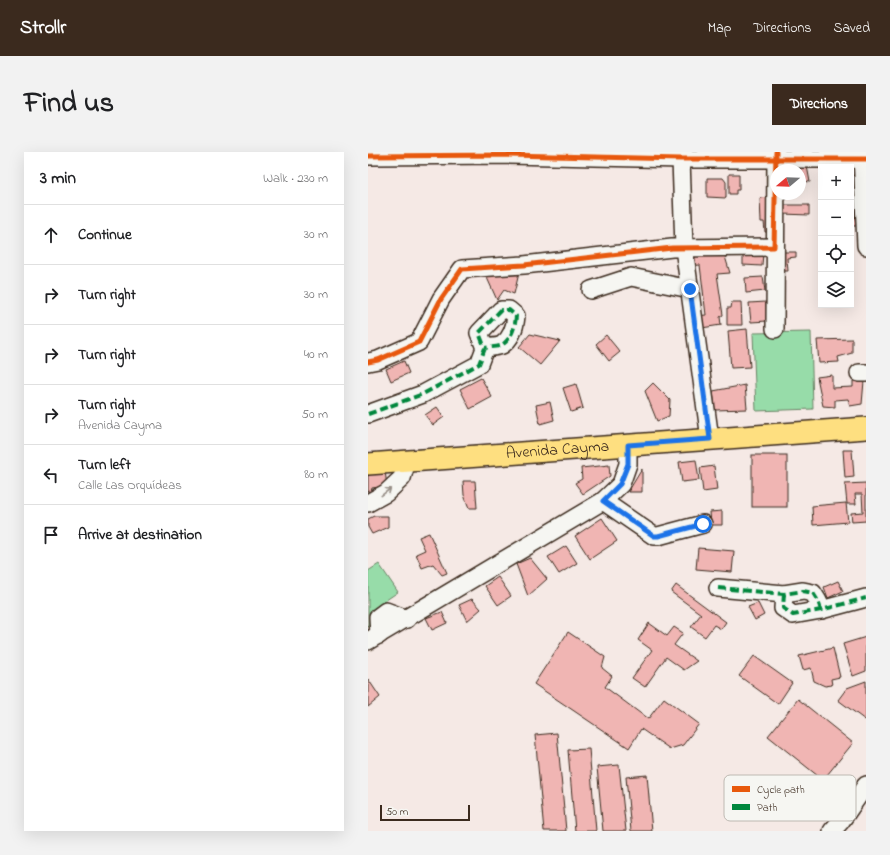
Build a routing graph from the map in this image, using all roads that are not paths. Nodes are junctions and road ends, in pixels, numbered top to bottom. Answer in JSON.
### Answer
{"nodes":[{"id":1,"x":509,"y":153,"type":"edge"},
{"id":2,"x":598,"y":154,"type":"edge"},
{"id":3,"x":776,"y":155,"type":"edge"},
{"id":4,"x":368,"y":156,"type":"edge"},
{"id":5,"x":686,"y":156,"type":"edge"},
{"id":6,"x":796,"y":156,"type":"edge"},
{"id":7,"x":863,"y":157,"type":"edge"},
{"id":8,"x":866,"y":246,"type":"edge"},
{"id":9,"x":774,"y":247,"type":"junction"},
{"id":10,"x":684,"y":248,"type":"junction"},
{"id":11,"x":690,"y":289,"type":"junction"},
{"id":12,"x":591,"y":290,"type":"dead end"},
{"id":13,"x":775,"y":329,"type":"dead end"},
{"id":14,"x":485,"y":348,"type":"dead end"},
{"id":15,"x":368,"y":362,"type":"edge"},
{"id":16,"x":368,"y":414,"type":"edge"},
{"id":17,"x":866,"y":428,"type":"edge"},
{"id":18,"x":710,"y":439,"type":"junction"},
{"id":19,"x":628,"y":445,"type":"junction"},
{"id":20,"x":407,"y":461,"type":"junction"},
{"id":21,"x":368,"y":464,"type":"edge"},
{"id":22,"x":603,"y":501,"type":"junction"},
{"id":23,"x":368,"y":503,"type":"edge"},
{"id":24,"x":703,"y":524,"type":"dead end"},
{"id":25,"x":718,"y":588,"type":"dead end"},
{"id":26,"x":866,"y":598,"type":"edge"},
{"id":27,"x":373,"y":638,"type":"edge"},
{"id":28,"x":866,"y":785,"type":"edge"},
{"id":29,"x":856,"y":799,"type":"edge"},
{"id":30,"x":841,"y":821,"type":"edge"},
{"id":31,"x":832,"y":831,"type":"edge"}],
"edges":[{"from":1,"to":2,"type":"street"},
{"from":1,"to":4,"type":"street"},
{"from":2,"to":5,"type":"street"},
{"from":3,"to":5,"type":"street"},
{"from":3,"to":6,"type":"street"},
{"from":3,"to":9,"type":"street"},
{"from":5,"to":10,"type":"street"},
{"from":6,"to":7,"type":"street"},
{"from":7,"to":8,"type":"street"},
{"from":9,"to":10,"type":"street"},
{"from":9,"to":13,"type":"street"},
{"from":10,"to":11,"type":"street"},
{"from":10,"to":15,"type":"street"},
{"from":11,"to":12,"type":"street"},
{"from":11,"to":18,"type":"street"},
{"from":14,"to":16,"type":"street"},
{"from":17,"to":18,"type":"main road","name":"Avenida Cayma"},
{"from":18,"to":19,"type":"main road","name":"Avenida Cayma"},
{"from":19,"to":20,"type":"main road","name":"Avenida Cayma"},
{"from":19,"to":22,"type":"street"},
{"from":20,"to":21,"type":"main road","name":"Avenida Cayma"},
{"from":23,"to":20,"type":"street","one_way":true},
{"from":22,"to":24,"type":"street"},
{"from":22,"to":27,"type":"street"},
{"from":25,"to":26,"type":"street"},
{"from":28,"to":29,"type":"street"},
{"from":30,"to":31,"type":"street"}]}
